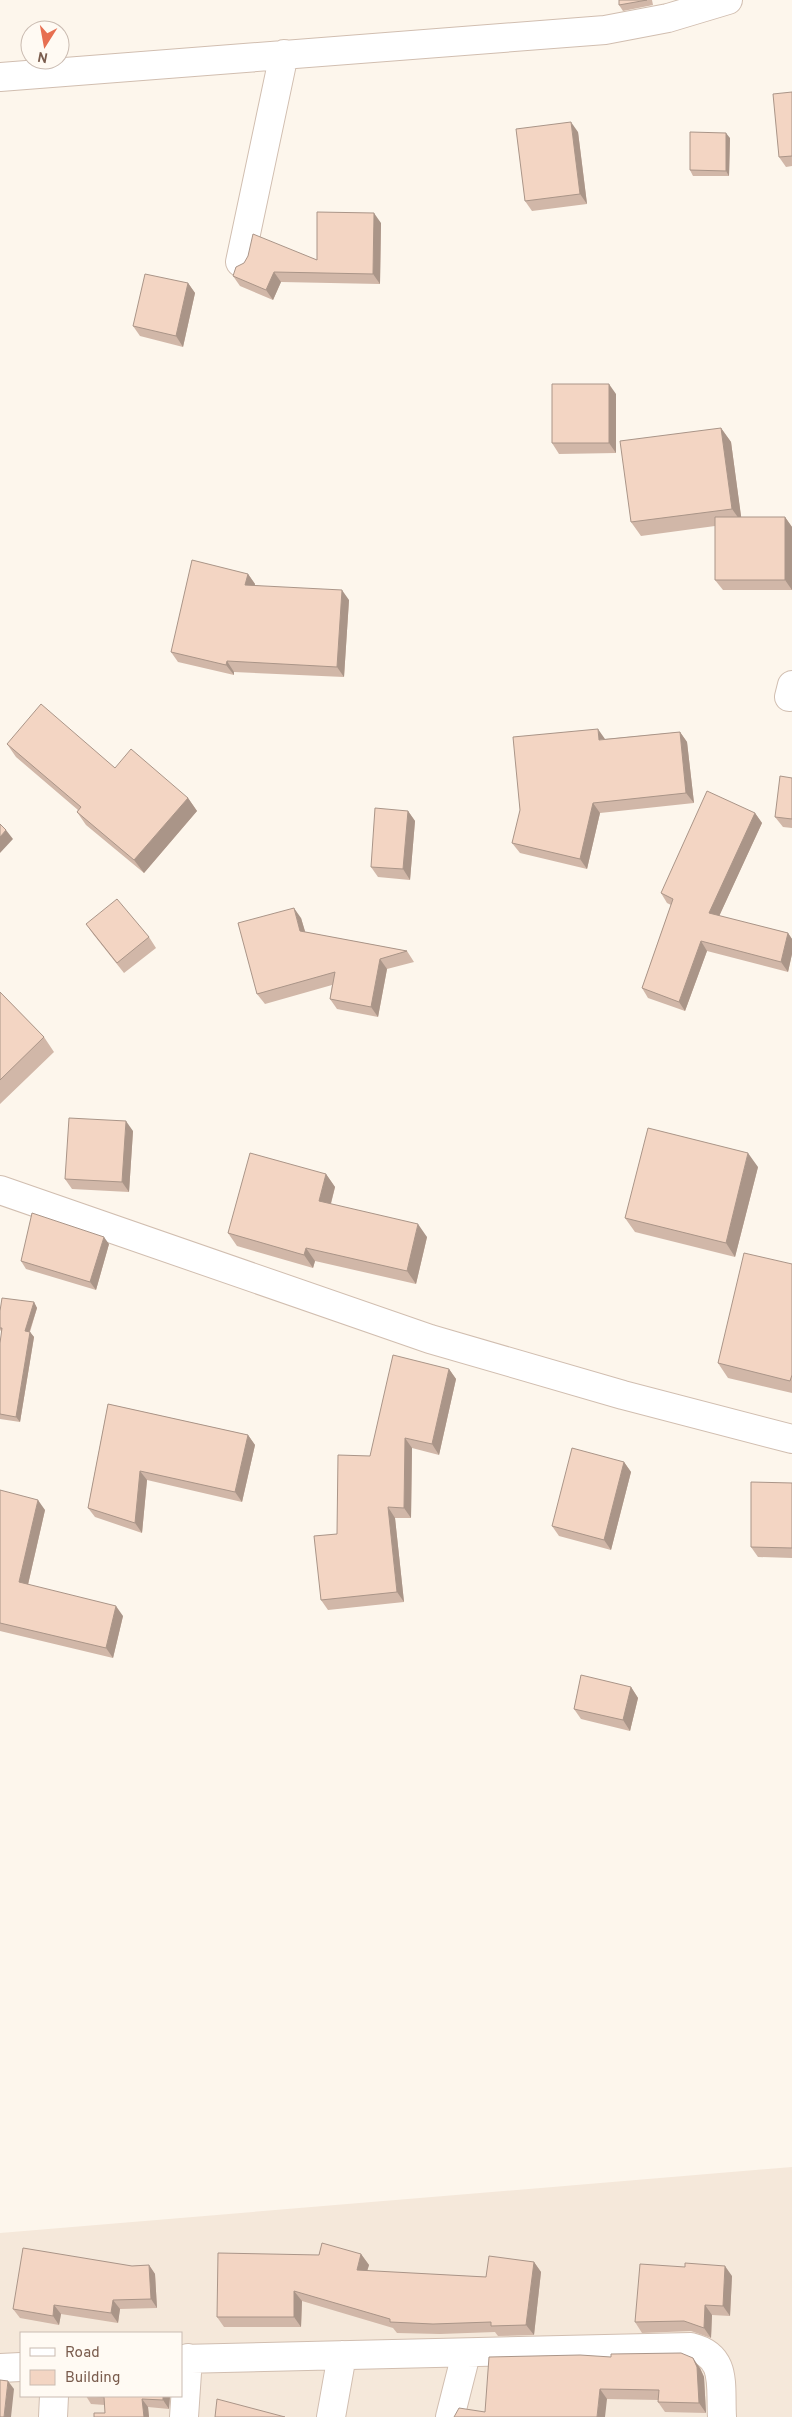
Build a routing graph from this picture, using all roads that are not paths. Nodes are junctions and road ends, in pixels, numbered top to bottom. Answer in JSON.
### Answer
{"nodes":[{"id":1,"x":728,"y":0,"type":"edge"},
{"id":2,"x":667,"y":9,"type":"edge"},
{"id":3,"x":284,"y":54,"type":"junction"},
{"id":4,"x":0,"y":76,"type":"edge"},
{"id":5,"x":240,"y":262,"type":"dead end"},
{"id":6,"x":0,"y":1190,"type":"edge"},
{"id":7,"x":792,"y":1440,"type":"edge"},
{"id":8,"x":466,"y":2354,"type":"junction"},
{"id":9,"x":342,"y":2355,"type":"junction"},
{"id":10,"x":185,"y":2358,"type":"edge"},
{"id":11,"x":20,"y":2367,"type":"edge"},
{"id":12,"x":0,"y":2368,"type":"edge"},
{"id":13,"x":54,"y":2397,"type":"edge"},
{"id":14,"x":53,"y":2417,"type":"edge"},
{"id":15,"x":184,"y":2417,"type":"edge"},
{"id":16,"x":331,"y":2417,"type":"edge"},
{"id":17,"x":450,"y":2417,"type":"edge"},
{"id":18,"x":722,"y":2417,"type":"edge"}],
"edges":[{"from":1,"to":2,"type":"street"},
{"from":2,"to":3,"type":"street"},
{"from":3,"to":4,"type":"street"},
{"from":3,"to":5,"type":"street"},
{"from":6,"to":7,"type":"street"},
{"from":8,"to":9,"type":"street"},
{"from":8,"to":17,"type":"street"},
{"from":8,"to":18,"type":"street"},
{"from":9,"to":10,"type":"street"},
{"from":9,"to":16,"type":"street"},
{"from":10,"to":15,"type":"street"},
{"from":11,"to":12,"type":"street"},
{"from":13,"to":14,"type":"street"}]}
